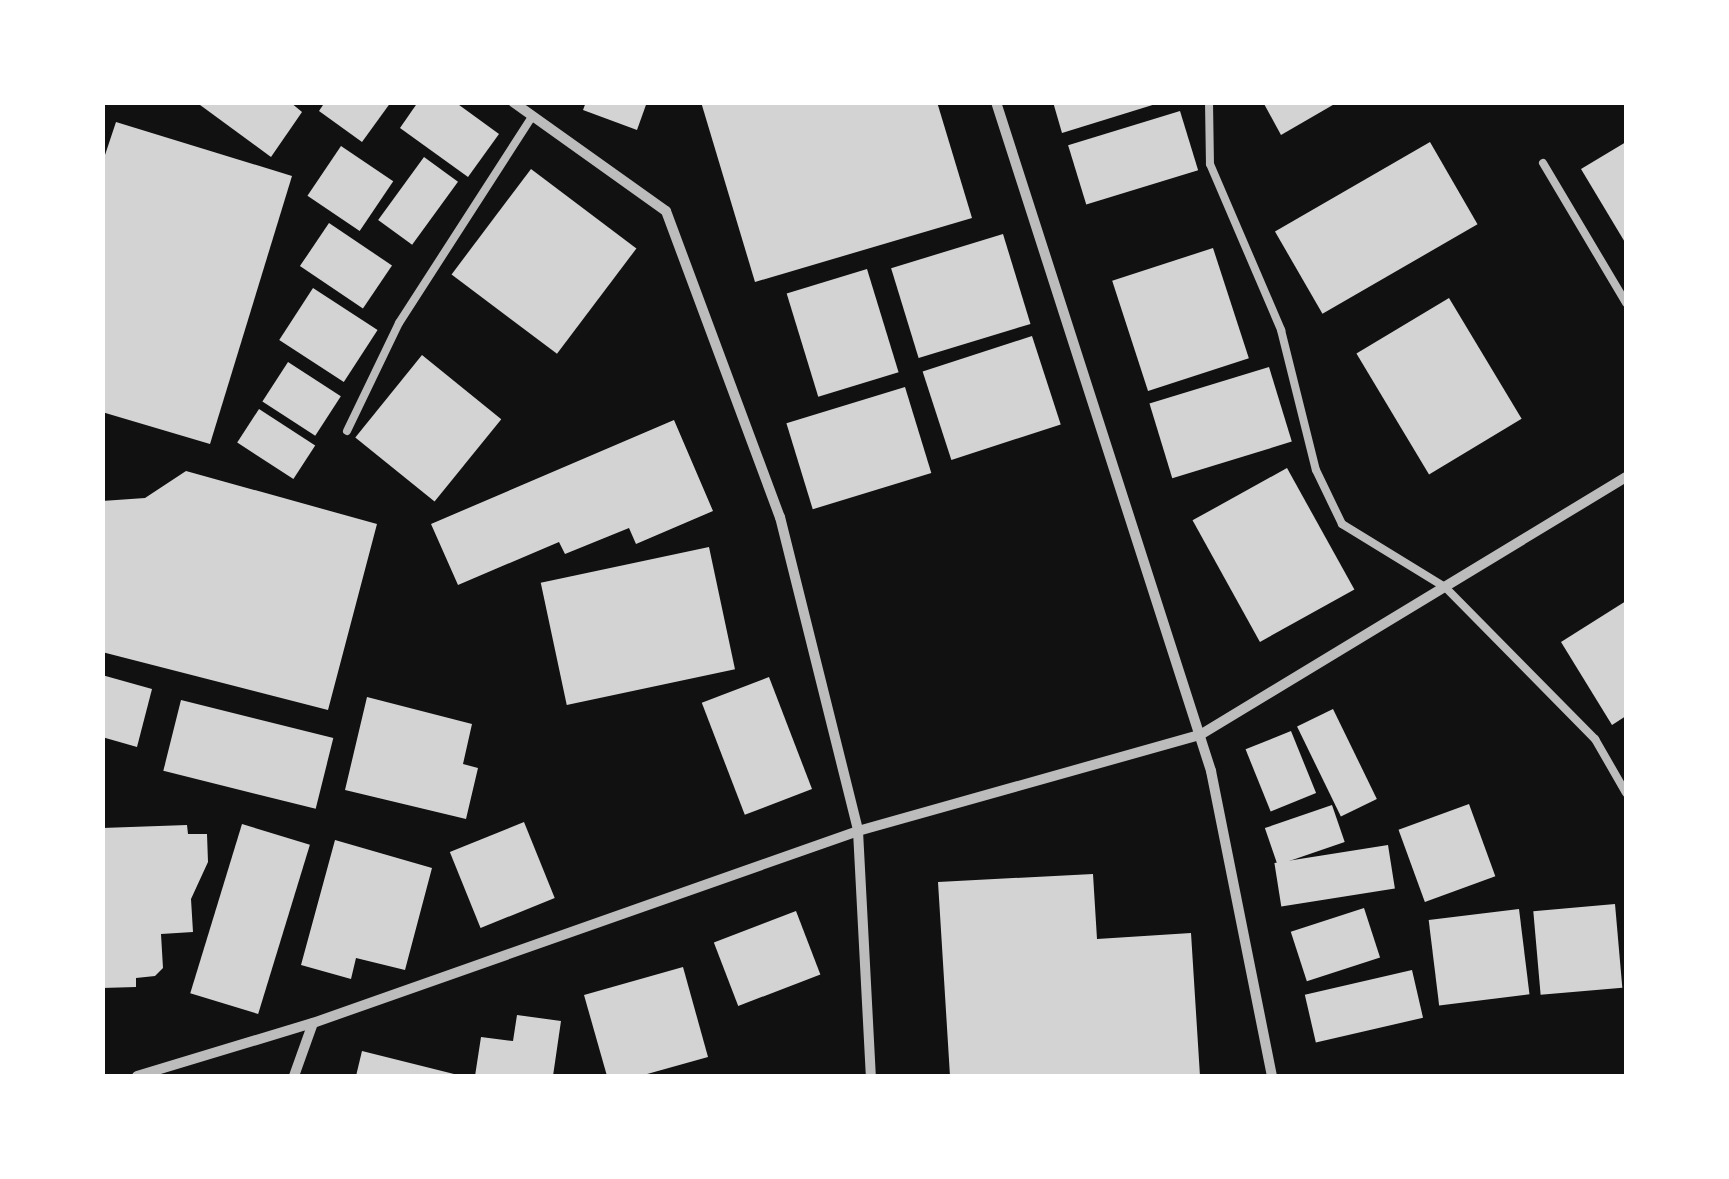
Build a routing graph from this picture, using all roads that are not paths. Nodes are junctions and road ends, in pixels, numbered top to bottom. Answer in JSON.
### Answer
{"nodes":[{"id":1,"x":513,"y":102,"type":"edge"},
{"id":2,"x":996,"y":102,"type":"edge"},
{"id":3,"x":1208,"y":102,"type":"edge"},
{"id":4,"x":532,"y":117,"type":"junction"},
{"id":5,"x":1543,"y":163,"type":"dead end"},
{"id":6,"x":1626,"y":304,"type":"edge"},
{"id":7,"x":348,"y":431,"type":"dead end"},
{"id":8,"x":1626,"y":477,"type":"edge"},
{"id":9,"x":1445,"y":587,"type":"junction"},
{"id":10,"x":1200,"y":735,"type":"junction"},
{"id":11,"x":1626,"y":793,"type":"edge"},
{"id":12,"x":858,"y":831,"type":"junction"},
{"id":13,"x":312,"y":1023,"type":"junction"},
{"id":14,"x":136,"y":1076,"type":"edge"},
{"id":15,"x":294,"y":1076,"type":"edge"},
{"id":16,"x":871,"y":1076,"type":"edge"},
{"id":17,"x":1272,"y":1076,"type":"edge"}],
"edges":[{"from":1,"to":4,"type":"street"},
{"from":2,"to":10,"type":"street"},
{"from":3,"to":9,"type":"lane"},
{"from":4,"to":7,"type":"lane"},
{"from":4,"to":12,"type":"street"},
{"from":5,"to":6,"type":"lane"},
{"from":8,"to":9,"type":"street"},
{"from":9,"to":10,"type":"street"},
{"from":9,"to":11,"type":"lane"},
{"from":10,"to":12,"type":"street"},
{"from":10,"to":17,"type":"street"},
{"from":12,"to":13,"type":"street"},
{"from":12,"to":16,"type":"street"},
{"from":13,"to":14,"type":"street"},
{"from":13,"to":15,"type":"street"}]}
